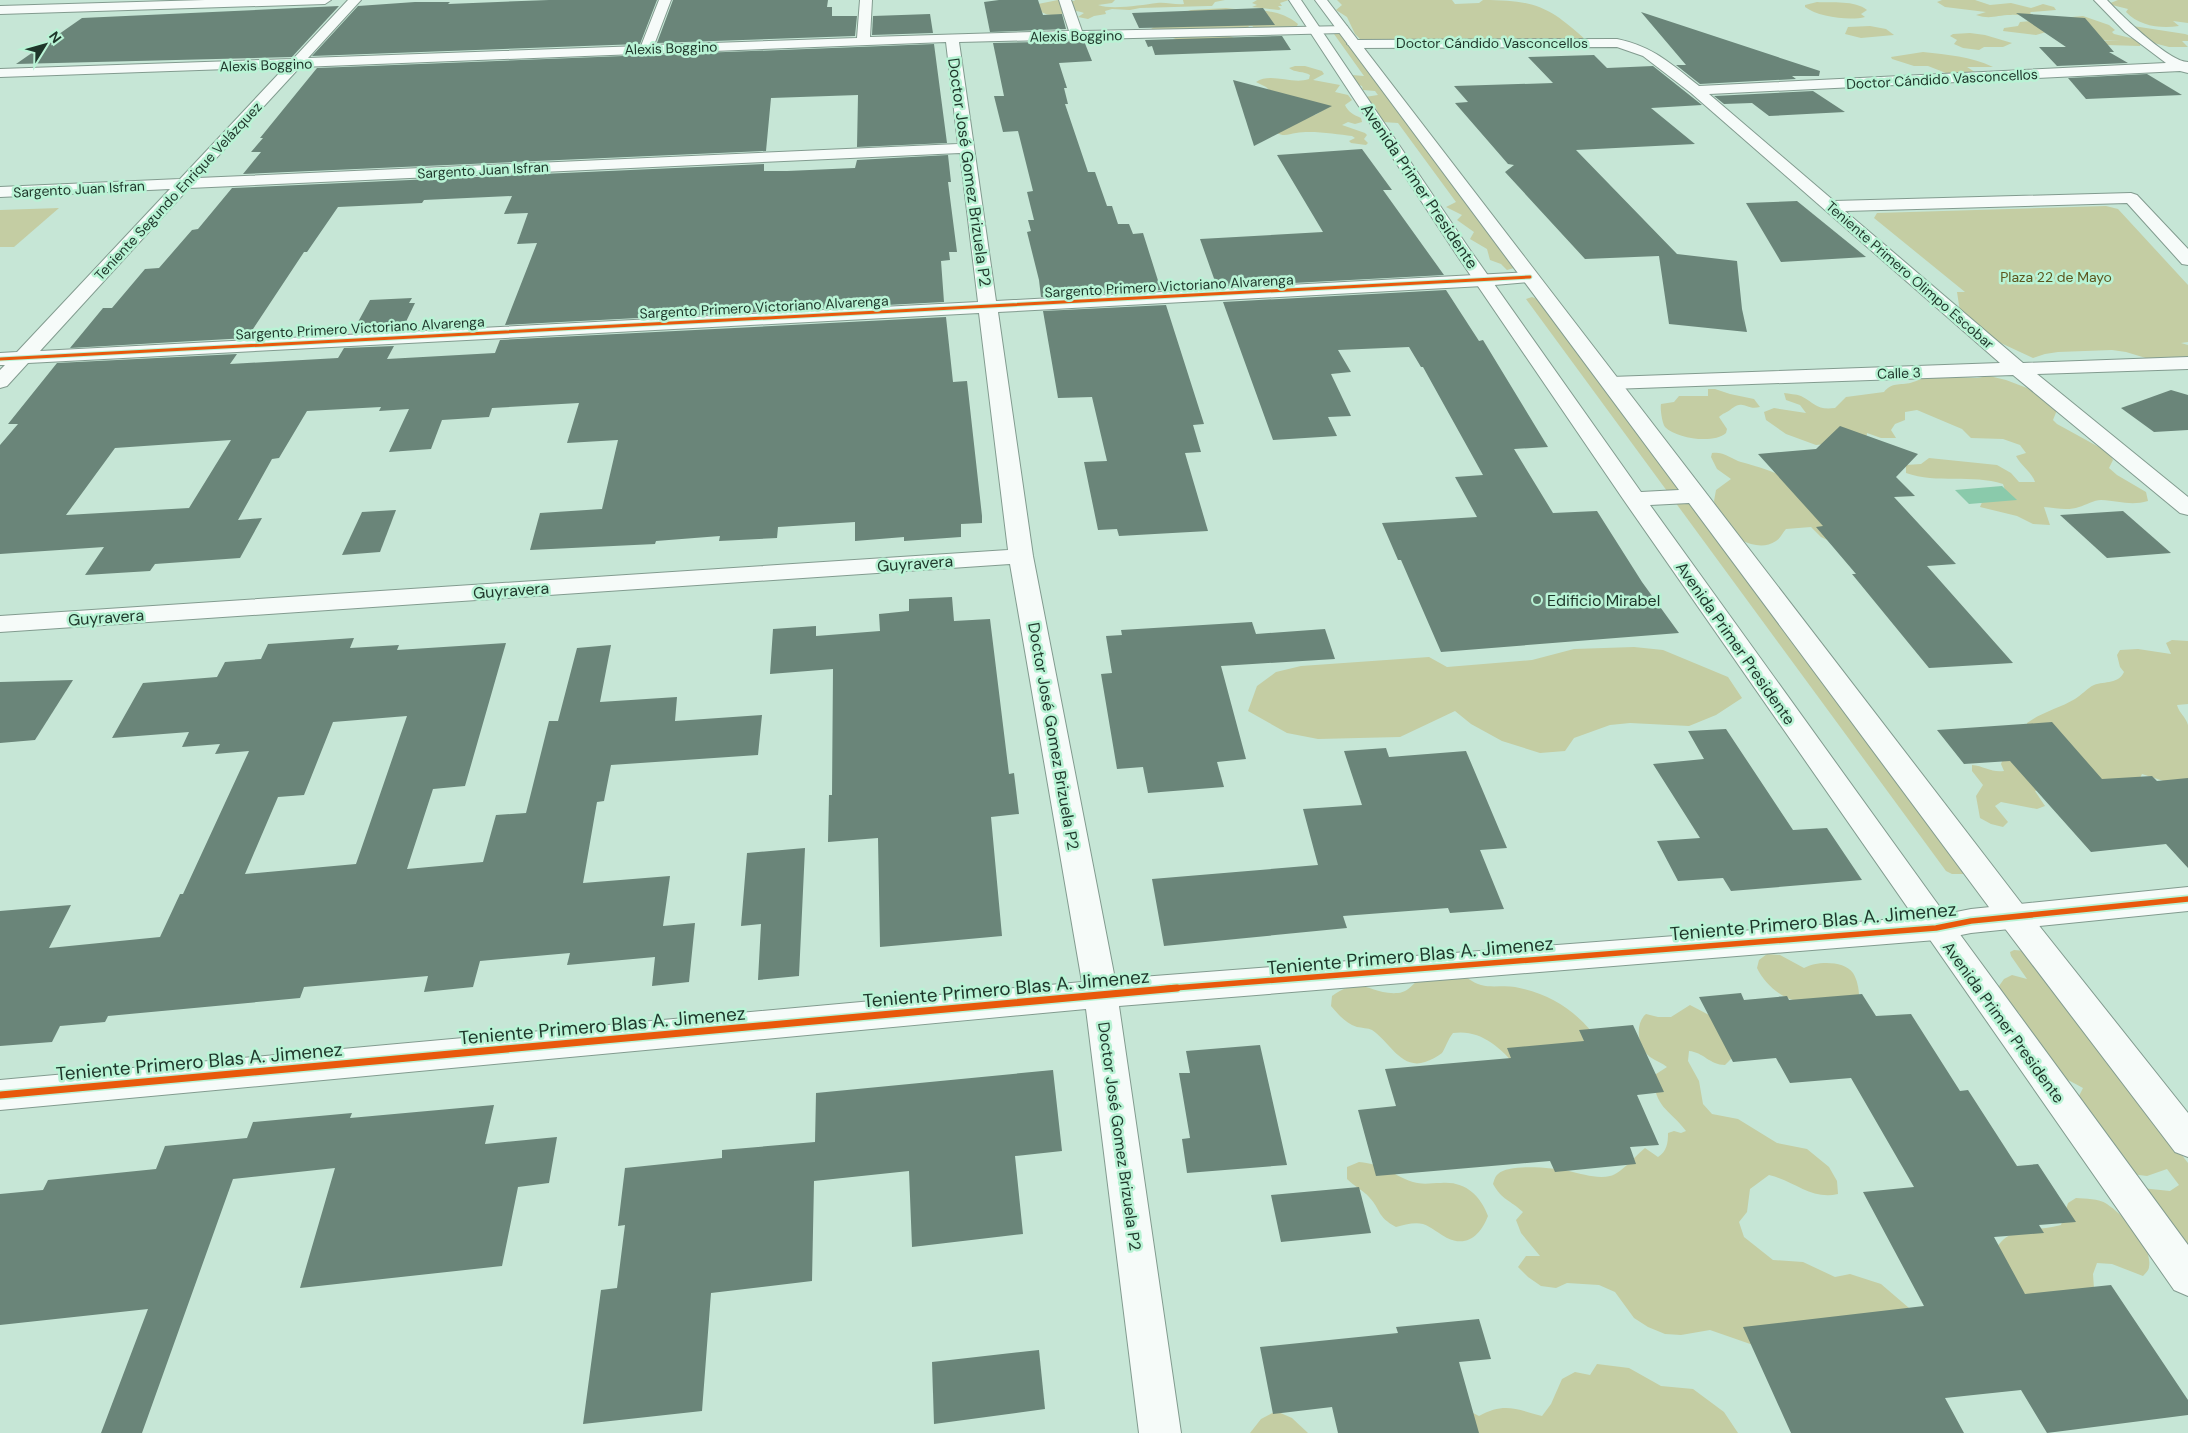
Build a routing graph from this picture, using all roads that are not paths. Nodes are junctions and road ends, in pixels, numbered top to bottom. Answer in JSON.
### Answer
{"nodes":[{"id":1,"x":325,"y":0,"type":"edge"},
{"id":2,"x":356,"y":0,"type":"edge"},
{"id":3,"x":665,"y":0,"type":"edge"},
{"id":4,"x":866,"y":0,"type":"edge"},
{"id":5,"x":1066,"y":0,"type":"edge"},
{"id":6,"x":1295,"y":0,"type":"edge"},
{"id":7,"x":1321,"y":0,"type":"edge"},
{"id":8,"x":2100,"y":0,"type":"edge"},
{"id":9,"x":269,"y":1,"type":"edge"},
{"id":10,"x":1,"y":11,"type":"edge"},
{"id":11,"x":1316,"y":29,"type":"junction"},
{"id":12,"x":1077,"y":36,"type":"junction"},
{"id":13,"x":1348,"y":36,"type":"junction"},
{"id":14,"x":952,"y":38,"type":"junction"},
{"id":15,"x":863,"y":41,"type":"junction"},
{"id":16,"x":1631,"y":46,"type":"joint"},
{"id":17,"x":646,"y":49,"type":"junction"},
{"id":18,"x":295,"y":65,"type":"junction"},
{"id":19,"x":2186,"y":68,"type":"edge"},
{"id":20,"x":0,"y":74,"type":"edge"},
{"id":21,"x":1696,"y":90,"type":"junction"},
{"id":22,"x":967,"y":148,"type":"junction"},
{"id":23,"x":184,"y":184,"type":"junction"},
{"id":24,"x":0,"y":192,"type":"edge"},
{"id":25,"x":1832,"y":206,"type":"junction"},
{"id":26,"x":2188,"y":260,"type":"edge"},
{"id":27,"x":1530,"y":277,"type":"junction"},
{"id":28,"x":1483,"y":282,"type":"junction"},
{"id":29,"x":988,"y":306,"type":"junction"},
{"id":30,"x":23,"y":358,"type":"junction"},
{"id":31,"x":0,"y":359,"type":"edge"},
{"id":32,"x":2188,"y":363,"type":"edge"},
{"id":33,"x":2018,"y":369,"type":"junction"},
{"id":34,"x":0,"y":382,"type":"edge"},
{"id":35,"x":1611,"y":383,"type":"junction"},
{"id":36,"x":1695,"y":496,"type":"junction"},
{"id":37,"x":1634,"y":499,"type":"junction"},
{"id":38,"x":2188,"y":508,"type":"edge"},
{"id":39,"x":1021,"y":556,"type":"junction"},
{"id":40,"x":0,"y":624,"type":"edge"},
{"id":41,"x":2188,"y":900,"type":"edge"},
{"id":42,"x":2014,"y":917,"type":"junction"},
{"id":43,"x":1936,"y":928,"type":"junction"},
{"id":44,"x":1100,"y":994,"type":"junction"},
{"id":45,"x":0,"y":1095,"type":"edge"},
{"id":46,"x":2188,"y":1141,"type":"edge"},
{"id":47,"x":2188,"y":1277,"type":"edge"},
{"id":48,"x":1160,"y":1433,"type":"edge"}],
"edges":[{"from":1,"to":9,"type":"street"},
{"from":2,"to":18,"type":"street","name":"Teniente Segundo Enrique Velázquez"},
{"from":3,"to":17,"type":"street"},
{"from":4,"to":15,"type":"street"},
{"from":5,"to":12,"type":"street"},
{"from":6,"to":11,"type":"street","name":"Avenida Primer Presidente"},
{"from":7,"to":13,"type":"street","name":"Avenida Primer Presidente"},
{"from":8,"to":19,"type":"street"},
{"from":9,"to":10,"type":"street"},
{"from":11,"to":12,"type":"street","name":"Alexis Boggino"},
{"from":11,"to":13,"type":"street","name":"Alexis Boggino"},
{"from":11,"to":28,"type":"street","name":"Avenida Primer Presidente"},
{"from":12,"to":14,"type":"street","name":"Alexis Boggino"},
{"from":13,"to":16,"type":"street","name":"Doctor Cándido Vasconcellos"},
{"from":13,"to":27,"type":"street","name":"Avenida Primer Presidente"},
{"from":14,"to":15,"type":"street","name":"Alexis Boggino"},
{"from":14,"to":22,"type":"street","name":"Doctor José Gomez Brizuela P2"},
{"from":15,"to":17,"type":"street","name":"Alexis Boggino"},
{"from":16,"to":21,"type":"street","name":"Teniente Primero Olimpo Escobar"},
{"from":17,"to":18,"type":"street","name":"Alexis Boggino"},
{"from":18,"to":20,"type":"street","name":"Alexis Boggino"},
{"from":18,"to":23,"type":"street","name":"Teniente Segundo Enrique Velázquez"},
{"from":19,"to":21,"type":"street","name":"Doctor Cándido Vasconcellos"},
{"from":21,"to":25,"type":"street","name":"Teniente Primero Olimpo Escobar"},
{"from":22,"to":23,"type":"street","name":"Sargento Juan Isfran"},
{"from":22,"to":29,"type":"street","name":"Doctor José Gomez Brizuela P2"},
{"from":23,"to":24,"type":"street","name":"Sargento Juan Isfran"},
{"from":23,"to":30,"type":"street","name":"Teniente Segundo Enrique Velázquez"},
{"from":25,"to":26,"type":"street"},
{"from":25,"to":33,"type":"street","name":"Teniente Primero Olimpo Escobar"},
{"from":27,"to":28,"type":"street","name":"Sargento Primero Victoriano Alvarenga"},
{"from":27,"to":35,"type":"street","name":"Avenida Primer Presidente"},
{"from":28,"to":29,"type":"street","name":"Sargento Primero Victoriano Alvarenga"},
{"from":28,"to":37,"type":"street","name":"Avenida Primer Presidente"},
{"from":29,"to":30,"type":"street","name":"Sargento Primero Victoriano Alvarenga"},
{"from":29,"to":39,"type":"street","name":"Doctor José Gomez Brizuela P2"},
{"from":30,"to":31,"type":"street","name":"Sargento Primero Victoriano Alvarenga"},
{"from":30,"to":34,"type":"street","name":"Teniente Segundo Enrique Velázquez"},
{"from":32,"to":33,"type":"street","name":"Calle 3"},
{"from":33,"to":35,"type":"street","name":"Calle 3"},
{"from":33,"to":38,"type":"street","name":"Teniente Primero Olimpo Escobar"},
{"from":35,"to":36,"type":"street","name":"Avenida Primer Presidente"},
{"from":36,"to":37,"type":"street"},
{"from":36,"to":42,"type":"street","name":"Avenida Primer Presidente"},
{"from":37,"to":43,"type":"street","name":"Avenida Primer Presidente"},
{"from":39,"to":40,"type":"street","name":"Guyravera"},
{"from":39,"to":44,"type":"street","name":"Doctor José Gomez Brizuela P2"},
{"from":41,"to":42,"type":"street","name":"Teniente Primero Blas A. Jimenez"},
{"from":42,"to":43,"type":"street","name":"Teniente Primero Blas A. Jimenez"},
{"from":42,"to":46,"type":"street","name":"Avenida Primer Presidente"},
{"from":43,"to":44,"type":"street","name":"Teniente Primero Blas A. Jimenez"},
{"from":43,"to":47,"type":"street","name":"Avenida Primer Presidente"},
{"from":44,"to":45,"type":"street","name":"Teniente Primero Blas A. Jimenez"},
{"from":44,"to":48,"type":"street","name":"Doctor José Gomez Brizuela P2"}]}
